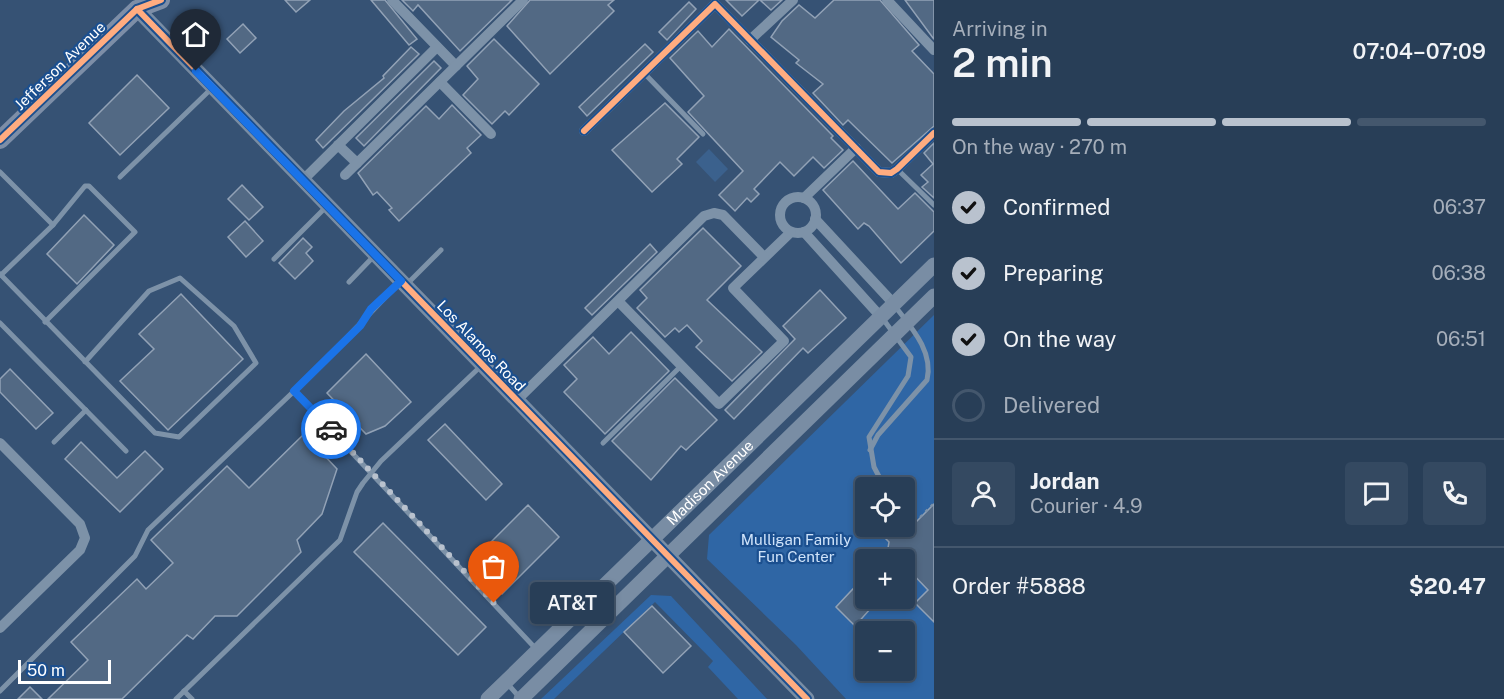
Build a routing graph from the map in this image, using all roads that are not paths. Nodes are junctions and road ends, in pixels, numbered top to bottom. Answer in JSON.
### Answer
{"nodes":[{"id":1,"x":161,"y":0,"type":"edge"},
{"id":2,"x":392,"y":0,"type":"edge"},
{"id":3,"x":522,"y":0,"type":"edge"},
{"id":4,"x":793,"y":0,"type":"edge"},
{"id":5,"x":887,"y":0,"type":"edge"},
{"id":6,"x":139,"y":5,"type":"edge"},
{"id":7,"x":750,"y":40,"type":"junction"},
{"id":8,"x":437,"y":47,"type":"junction"},
{"id":9,"x":934,"y":50,"type":"edge"},
{"id":10,"x":456,"y":66,"type":"junction"},
{"id":11,"x":644,"y":73,"type":"junction"},
{"id":12,"x":440,"y":82,"type":"junction"},
{"id":13,"x":212,"y":88,"type":"junction"},
{"id":14,"x":584,"y":132,"type":"dead end"},
{"id":15,"x":934,"y":133,"type":"edge"},
{"id":16,"x":491,"y":134,"type":"dead end"},
{"id":17,"x":703,"y":134,"type":"dead end"},
{"id":18,"x":0,"y":140,"type":"edge"},
{"id":19,"x":338,"y":145,"type":"junction"},
{"id":20,"x":856,"y":148,"type":"junction"},
{"id":21,"x":357,"y":163,"type":"junction"},
{"id":22,"x":897,"y":169,"type":"junction"},
{"id":23,"x":0,"y":172,"type":"edge"},
{"id":24,"x":345,"y":175,"type":"dead end"},
{"id":25,"x":120,"y":177,"type":"dead end"},
{"id":26,"x":303,"y":180,"type":"junction"},
{"id":27,"x":804,"y":198,"type":"junction"},
{"id":28,"x":934,"y":205,"type":"edge"},
{"id":29,"x":327,"y":206,"type":"junction"},
{"id":30,"x":816,"y":219,"type":"junction"},
{"id":31,"x":53,"y":225,"type":"junction"},
{"id":32,"x":791,"y":232,"type":"junction"},
{"id":33,"x":804,"y":232,"type":"junction"},
{"id":34,"x":441,"y":250,"type":"dead end"},
{"id":35,"x":375,"y":255,"type":"junction"},
{"id":36,"x":764,"y":257,"type":"junction"},
{"id":37,"x":274,"y":259,"type":"dead end"},
{"id":38,"x":934,"y":265,"type":"edge"},
{"id":39,"x":0,"y":274,"type":"edge"},
{"id":40,"x":349,"y":282,"type":"dead end"},
{"id":41,"x":403,"y":283,"type":"junction"},
{"id":42,"x":934,"y":296,"type":"edge"},
{"id":43,"x":619,"y":302,"type":"junction"},
{"id":44,"x":894,"y":304,"type":"junction"},
{"id":45,"x":881,"y":317,"type":"junction"},
{"id":46,"x":0,"y":322,"type":"edge"},
{"id":47,"x":45,"y":322,"type":"junction"},
{"id":48,"x":907,"y":322,"type":"junction"},
{"id":49,"x":895,"y":334,"type":"junction"},
{"id":50,"x":85,"y":362,"type":"junction"},
{"id":51,"x":482,"y":364,"type":"junction"},
{"id":52,"x":681,"y":366,"type":"junction"},
{"id":53,"x":294,"y":391,"type":"junction"},
{"id":54,"x":518,"y":400,"type":"junction"},
{"id":55,"x":86,"y":410,"type":"junction"},
{"id":56,"x":54,"y":442,"type":"dead end"},
{"id":57,"x":0,"y":443,"type":"edge"},
{"id":58,"x":603,"y":443,"type":"dead end"},
{"id":59,"x":126,"y":451,"type":"dead end"},
{"id":60,"x":870,"y":452,"type":"junction"},
{"id":61,"x":372,"y":472,"type":"junction"},
{"id":62,"x":879,"y":477,"type":"edge"},
{"id":63,"x":653,"y":539,"type":"junction"},
{"id":64,"x":669,"y":556,"type":"junction"},
{"id":65,"x":0,"y":628,"type":"edge"},
{"id":66,"x":537,"y":650,"type":"junction"},
{"id":67,"x":506,"y":681,"type":"junction"},
{"id":68,"x":0,"y":691,"type":"edge"},
{"id":69,"x":184,"y":691,"type":"junction"},
{"id":70,"x":176,"y":699,"type":"edge"},
{"id":71,"x":192,"y":699,"type":"edge"},
{"id":72,"x":488,"y":699,"type":"edge"},
{"id":73,"x":521,"y":699,"type":"edge"},
{"id":74,"x":807,"y":699,"type":"edge"}],
"edges":[{"from":1,"to":6,"type":"main road","name":"Jefferson Avenue"},
{"from":2,"to":8,"type":"street"},
{"from":3,"to":10,"type":"street"},
{"from":4,"to":7,"type":"street"},
{"from":5,"to":9,"type":"street"},
{"from":6,"to":13,"type":"main road","name":"Los Alamos Road"},
{"from":6,"to":18,"type":"main road","name":"Jefferson Avenue"},
{"from":7,"to":11,"type":"street"},
{"from":7,"to":20,"type":"street"},
{"from":8,"to":10,"type":"street"},
{"from":8,"to":19,"type":"street"},
{"from":10,"to":12,"type":"street"},
{"from":11,"to":14,"type":"street"},
{"from":11,"to":17,"type":"lane"},
{"from":12,"to":16,"type":"street"},
{"from":12,"to":21,"type":"street"},
{"from":13,"to":25,"type":"lane"},
{"from":13,"to":26,"type":"main road","name":"Los Alamos Road"},
{"from":15,"to":22,"type":"street"},
{"from":19,"to":21,"type":"street"},
{"from":19,"to":26,"type":"street"},
{"from":20,"to":22,"type":"street"},
{"from":20,"to":27,"type":"street"},
{"from":21,"to":24,"type":"street"},
{"from":22,"to":28,"type":"lane"},
{"from":23,"to":31,"type":"lane"},
{"from":26,"to":29,"type":"main road","name":"Los Alamos Road"},
{"from":27,"to":30,"type":"street"},
{"from":27,"to":32,"type":"street"},
{"from":29,"to":35,"type":"main road","name":"Los Alamos Road"},
{"from":29,"to":37,"type":"lane"},
{"from":30,"to":33,"type":"street"},
{"from":30,"to":44,"type":"street"},
{"from":31,"to":39,"type":"lane"},
{"from":31,"to":47,"type":"lane"},
{"from":32,"to":33,"type":"street"},
{"from":32,"to":36,"type":"street"},
{"from":33,"to":45,"type":"street"},
{"from":34,"to":41,"type":"lane"},
{"from":35,"to":40,"type":"lane"},
{"from":35,"to":41,"type":"main road","name":"Los Alamos Road"},
{"from":36,"to":43,"type":"street"},
{"from":36,"to":52,"type":"street"},
{"from":38,"to":44,"type":"main road","name":"Madison Avenue"},
{"from":39,"to":47,"type":"lane"},
{"from":41,"to":51,"type":"main road","name":"Los Alamos Road"},
{"from":41,"to":53,"type":"lane"},
{"from":42,"to":48,"type":"main road","name":"Madison Avenue"},
{"from":43,"to":52,"type":"street"},
{"from":43,"to":54,"type":"street"},
{"from":44,"to":45,"type":"main road","name":"Madison Avenue"},
{"from":44,"to":48,"type":"lane"},
{"from":45,"to":49,"type":"lane"},
{"from":45,"to":63,"type":"main road","name":"Madison Avenue"},
{"from":46,"to":55,"type":"lane"},
{"from":47,"to":50,"type":"lane"},
{"from":48,"to":49,"type":"main road","name":"Madison Avenue"},
{"from":48,"to":60,"type":"lane"},
{"from":49,"to":60,"type":"lane"},
{"from":49,"to":64,"type":"main road","name":"Madison Avenue"},
{"from":50,"to":50,"type":"lane"},
{"from":51,"to":54,"type":"main road","name":"Los Alamos Road"},
{"from":51,"to":61,"type":"lane"},
{"from":52,"to":58,"type":"lane"},
{"from":53,"to":61,"type":"lane"},
{"from":53,"to":68,"type":"lane"},
{"from":54,"to":63,"type":"main road","name":"Los Alamos Road"},
{"from":55,"to":56,"type":"lane"},
{"from":55,"to":59,"type":"lane"},
{"from":57,"to":65,"type":"street"},
{"from":60,"to":62,"type":"lane"},
{"from":61,"to":66,"type":"lane"},
{"from":61,"to":69,"type":"lane"},
{"from":63,"to":64,"type":"main road","name":"Los Alamos Road"},
{"from":63,"to":66,"type":"main road","name":"Madison Avenue"},
{"from":64,"to":73,"type":"main road","name":"Madison Avenue"},
{"from":64,"to":74,"type":"main road","name":"Los Alamos Road"},
{"from":66,"to":67,"type":"main road","name":"Madison Avenue"},
{"from":67,"to":72,"type":"main road","name":"Madison Avenue"},
{"from":67,"to":73,"type":"lane"},
{"from":69,"to":70,"type":"lane"},
{"from":69,"to":71,"type":"lane"}]}
